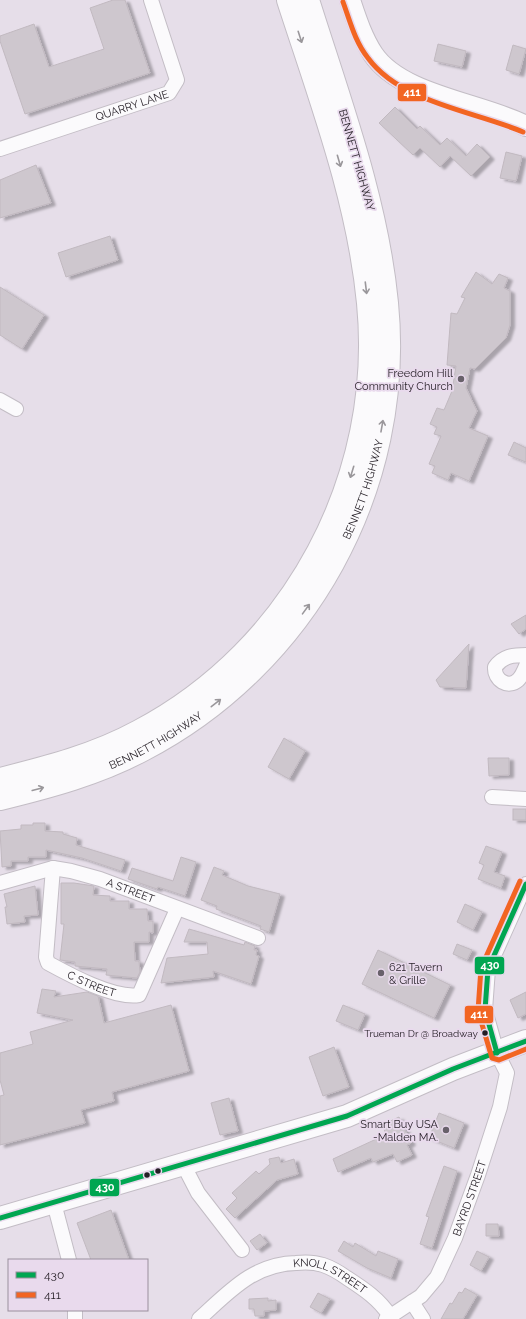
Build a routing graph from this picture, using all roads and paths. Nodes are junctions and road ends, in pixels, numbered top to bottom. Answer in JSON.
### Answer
{"nodes":[{"id":1,"x":151,"y":0,"type":"edge"},
{"id":2,"x":288,"y":0,"type":"edge"},
{"id":3,"x":308,"y":0,"type":"edge"},
{"id":4,"x":350,"y":0,"type":"edge"},
{"id":5,"x":526,"y":126,"type":"edge"},
{"id":6,"x":0,"y":150,"type":"edge"},
{"id":7,"x":0,"y":400,"type":"edge"},
{"id":8,"x":16,"y":410,"type":"dead end"},
{"id":9,"x":526,"y":655,"type":"edge"},
{"id":10,"x":526,"y":666,"type":"edge"},
{"id":11,"x":0,"y":779,"type":"edge"},
{"id":12,"x":492,"y":797,"type":"dead end"},
{"id":13,"x":0,"y":799,"type":"edge"},
{"id":14,"x":526,"y":799,"type":"edge"},
{"id":15,"x":53,"y":868,"type":"junction"},
{"id":16,"x":0,"y":883,"type":"edge"},
{"id":17,"x":526,"y":884,"type":"edge"},
{"id":18,"x":177,"y":909,"type":"junction"},
{"id":19,"x":258,"y":938,"type":"dead end"},
{"id":20,"x":526,"y":1041,"type":"edge"},
{"id":21,"x":497,"y":1053,"type":"junction"},
{"id":22,"x":183,"y":1164,"type":"junction"},
{"id":23,"x":54,"y":1203,"type":"junction"},
{"id":24,"x":0,"y":1218,"type":"edge"},
{"id":25,"x":242,"y":1250,"type":"dead end"},
{"id":26,"x":69,"y":1259,"type":"edge"},
{"id":27,"x":412,"y":1302,"type":"junction"},
{"id":28,"x":388,"y":1317,"type":"edge"},
{"id":29,"x":199,"y":1319,"type":"edge"},
{"id":30,"x":423,"y":1319,"type":"edge"}],
"edges":[{"from":1,"to":6,"type":"street","name":"QUARRY LANE"},
{"from":2,"to":11,"type":"main road","name":"BENNETT HIGHWAY","one_way":true},
{"from":13,"to":3,"type":"main road","name":"BENNETT HIGHWAY","one_way":true},
{"from":4,"to":5,"type":"street"},
{"from":7,"to":8,"type":"street"},
{"from":9,"to":10,"type":"street"},
{"from":12,"to":14,"type":"street"},
{"from":15,"to":16,"type":"street","name":"A STREET"},
{"from":15,"to":18,"type":"street","name":"A STREET"},
{"from":15,"to":18,"type":"street","name":"C STREET"},
{"from":17,"to":21,"type":"street","name":"BAYRD STREET"},
{"from":18,"to":19,"type":"street","name":"A STREET"},
{"from":20,"to":21,"type":"main road"},
{"from":21,"to":22,"type":"main road"},
{"from":21,"to":27,"type":"street","name":"BAYRD STREET"},
{"from":22,"to":23,"type":"main road"},
{"from":22,"to":25,"type":"street"},
{"from":23,"to":24,"type":"main road"},
{"from":23,"to":26,"type":"street"},
{"from":27,"to":28,"type":"street","name":"BAYRD STREET"},
{"from":27,"to":30,"type":"street"},
{"from":28,"to":29,"type":"street","name":"KNOLL STREET"}]}
